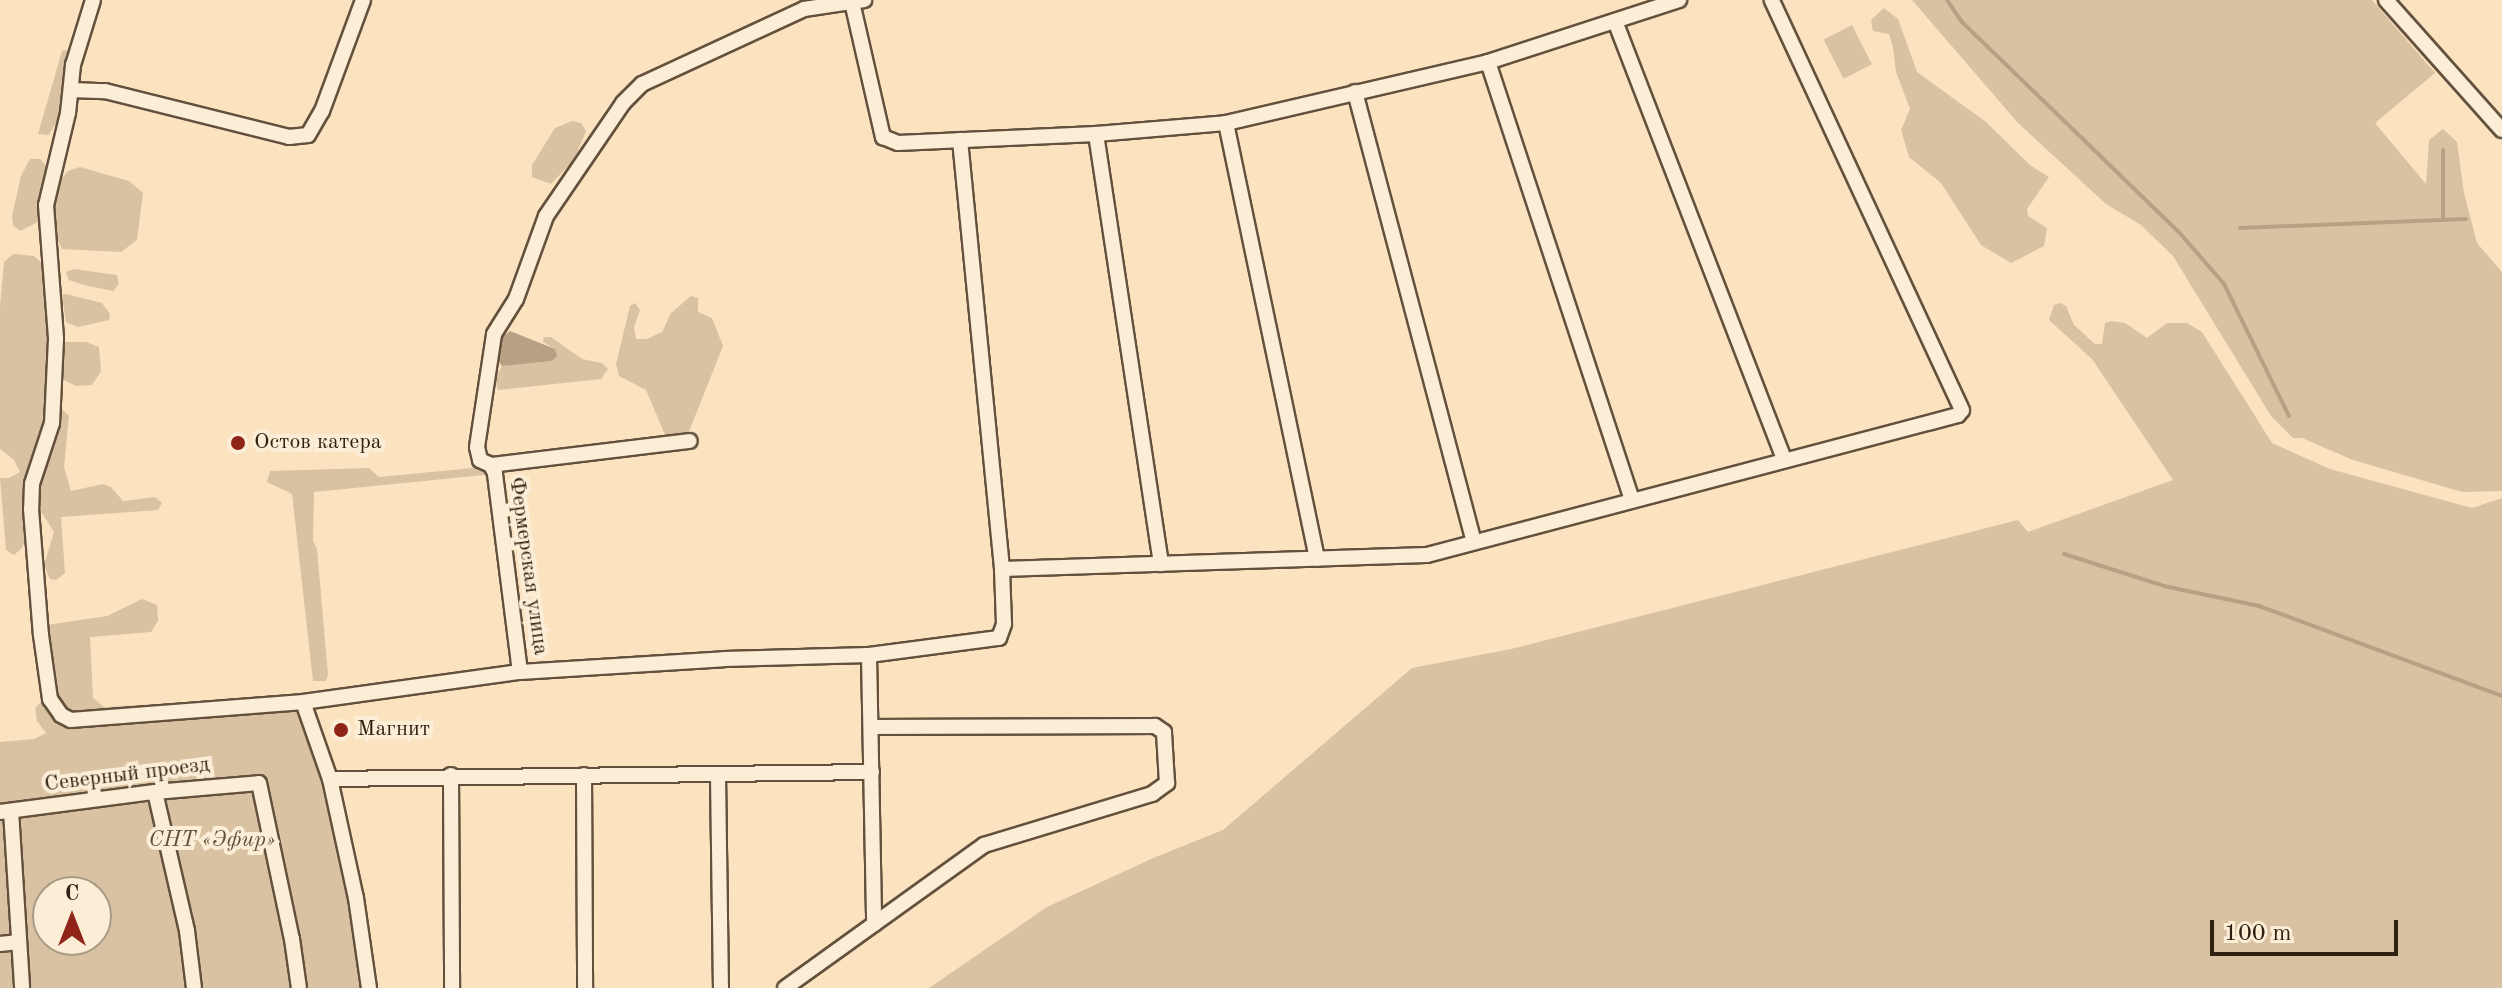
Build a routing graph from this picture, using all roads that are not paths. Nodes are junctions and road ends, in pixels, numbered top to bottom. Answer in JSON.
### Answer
{"nodes":[{"id":1,"x":93,"y":0,"type":"edge"},
{"id":2,"x":363,"y":0,"type":"edge"},
{"id":3,"x":1679,"y":0,"type":"edge"},
{"id":4,"x":1772,"y":0,"type":"edge"},
{"id":5,"x":2386,"y":0,"type":"edge"},
{"id":6,"x":858,"y":1,"type":"edge"},
{"id":7,"x":802,"y":4,"type":"edge"},
{"id":8,"x":1615,"y":21,"type":"junction"},
{"id":9,"x":1488,"y":62,"type":"junction"},
{"id":10,"x":71,"y":90,"type":"junction"},
{"id":11,"x":1355,"y":92,"type":"junction"},
{"id":12,"x":1226,"y":123,"type":"junction"},
{"id":13,"x":2502,"y":130,"type":"edge"},
{"id":14,"x":1096,"y":134,"type":"junction"},
{"id":15,"x":960,"y":140,"type":"junction"},
{"id":16,"x":690,"y":441,"type":"dead end"},
{"id":17,"x":1784,"y":459,"type":"junction"},
{"id":18,"x":491,"y":465,"type":"junction"},
{"id":19,"x":1631,"y":498,"type":"junction"},
{"id":20,"x":1474,"y":542,"type":"junction"},
{"id":21,"x":1317,"y":559,"type":"junction"},
{"id":22,"x":1161,"y":564,"type":"junction"},
{"id":23,"x":1002,"y":569,"type":"junction"},
{"id":24,"x":869,"y":655,"type":"junction"},
{"id":25,"x":520,"y":672,"type":"junction"},
{"id":26,"x":303,"y":702,"type":"junction"},
{"id":27,"x":873,"y":727,"type":"junction"},
{"id":28,"x":872,"y":772,"type":"junction"},
{"id":29,"x":451,"y":775,"type":"junction"},
{"id":30,"x":584,"y":775,"type":"junction"},
{"id":31,"x":718,"y":775,"type":"junction"},
{"id":32,"x":330,"y":779,"type":"junction"},
{"id":33,"x":155,"y":792,"type":"junction"},
{"id":34,"x":6,"y":812,"type":"edge"},
{"id":35,"x":874,"y":924,"type":"junction"},
{"id":36,"x":19,"y":942,"type":"junction"},
{"id":37,"x":0,"y":944,"type":"edge"},
{"id":38,"x":22,"y":988,"type":"edge"},
{"id":39,"x":194,"y":988,"type":"edge"},
{"id":40,"x":299,"y":988,"type":"edge"},
{"id":41,"x":369,"y":988,"type":"edge"},
{"id":42,"x":452,"y":988,"type":"edge"},
{"id":43,"x":585,"y":988,"type":"edge"},
{"id":44,"x":721,"y":988,"type":"edge"},
{"id":45,"x":785,"y":988,"type":"edge"}],
"edges":[{"from":1,"to":10,"type":"street"},
{"from":2,"to":10,"type":"street"},
{"from":3,"to":8,"type":"street"},
{"from":4,"to":17,"type":"street"},
{"from":5,"to":13,"type":"street"},
{"from":6,"to":7,"type":"street","name":"Фермерская улица"},
{"from":6,"to":15,"type":"street"},
{"from":7,"to":18,"type":"street","name":"Фермерская улица"},
{"from":8,"to":9,"type":"street"},
{"from":8,"to":17,"type":"street"},
{"from":9,"to":11,"type":"street"},
{"from":9,"to":19,"type":"street"},
{"from":10,"to":26,"type":"street"},
{"from":11,"to":12,"type":"street"},
{"from":11,"to":20,"type":"street"},
{"from":12,"to":14,"type":"street"},
{"from":12,"to":21,"type":"street"},
{"from":14,"to":15,"type":"street"},
{"from":14,"to":22,"type":"street"},
{"from":15,"to":23,"type":"street"},
{"from":16,"to":18,"type":"street"},
{"from":17,"to":19,"type":"street"},
{"from":18,"to":25,"type":"street","name":"Фермерская улица"},
{"from":19,"to":20,"type":"street"},
{"from":20,"to":21,"type":"street"},
{"from":21,"to":22,"type":"street"},
{"from":22,"to":23,"type":"street"},
{"from":23,"to":24,"type":"street"},
{"from":24,"to":25,"type":"street"},
{"from":24,"to":27,"type":"street"},
{"from":25,"to":26,"type":"street"},
{"from":26,"to":32,"type":"street"},
{"from":27,"to":28,"type":"street"},
{"from":27,"to":35,"type":"street"},
{"from":28,"to":31,"type":"street"},
{"from":28,"to":35,"type":"street"},
{"from":29,"to":30,"type":"street"},
{"from":29,"to":32,"type":"street"},
{"from":29,"to":42,"type":"street"},
{"from":30,"to":31,"type":"street"},
{"from":30,"to":43,"type":"street"},
{"from":31,"to":44,"type":"street"},
{"from":32,"to":41,"type":"street"},
{"from":33,"to":34,"type":"street","name":"Северный проезд"},
{"from":33,"to":39,"type":"street"},
{"from":33,"to":40,"type":"street","name":"Северный проезд"},
{"from":34,"to":36,"type":"street"},
{"from":35,"to":45,"type":"street"},
{"from":36,"to":37,"type":"street"},
{"from":36,"to":38,"type":"street"}]}
